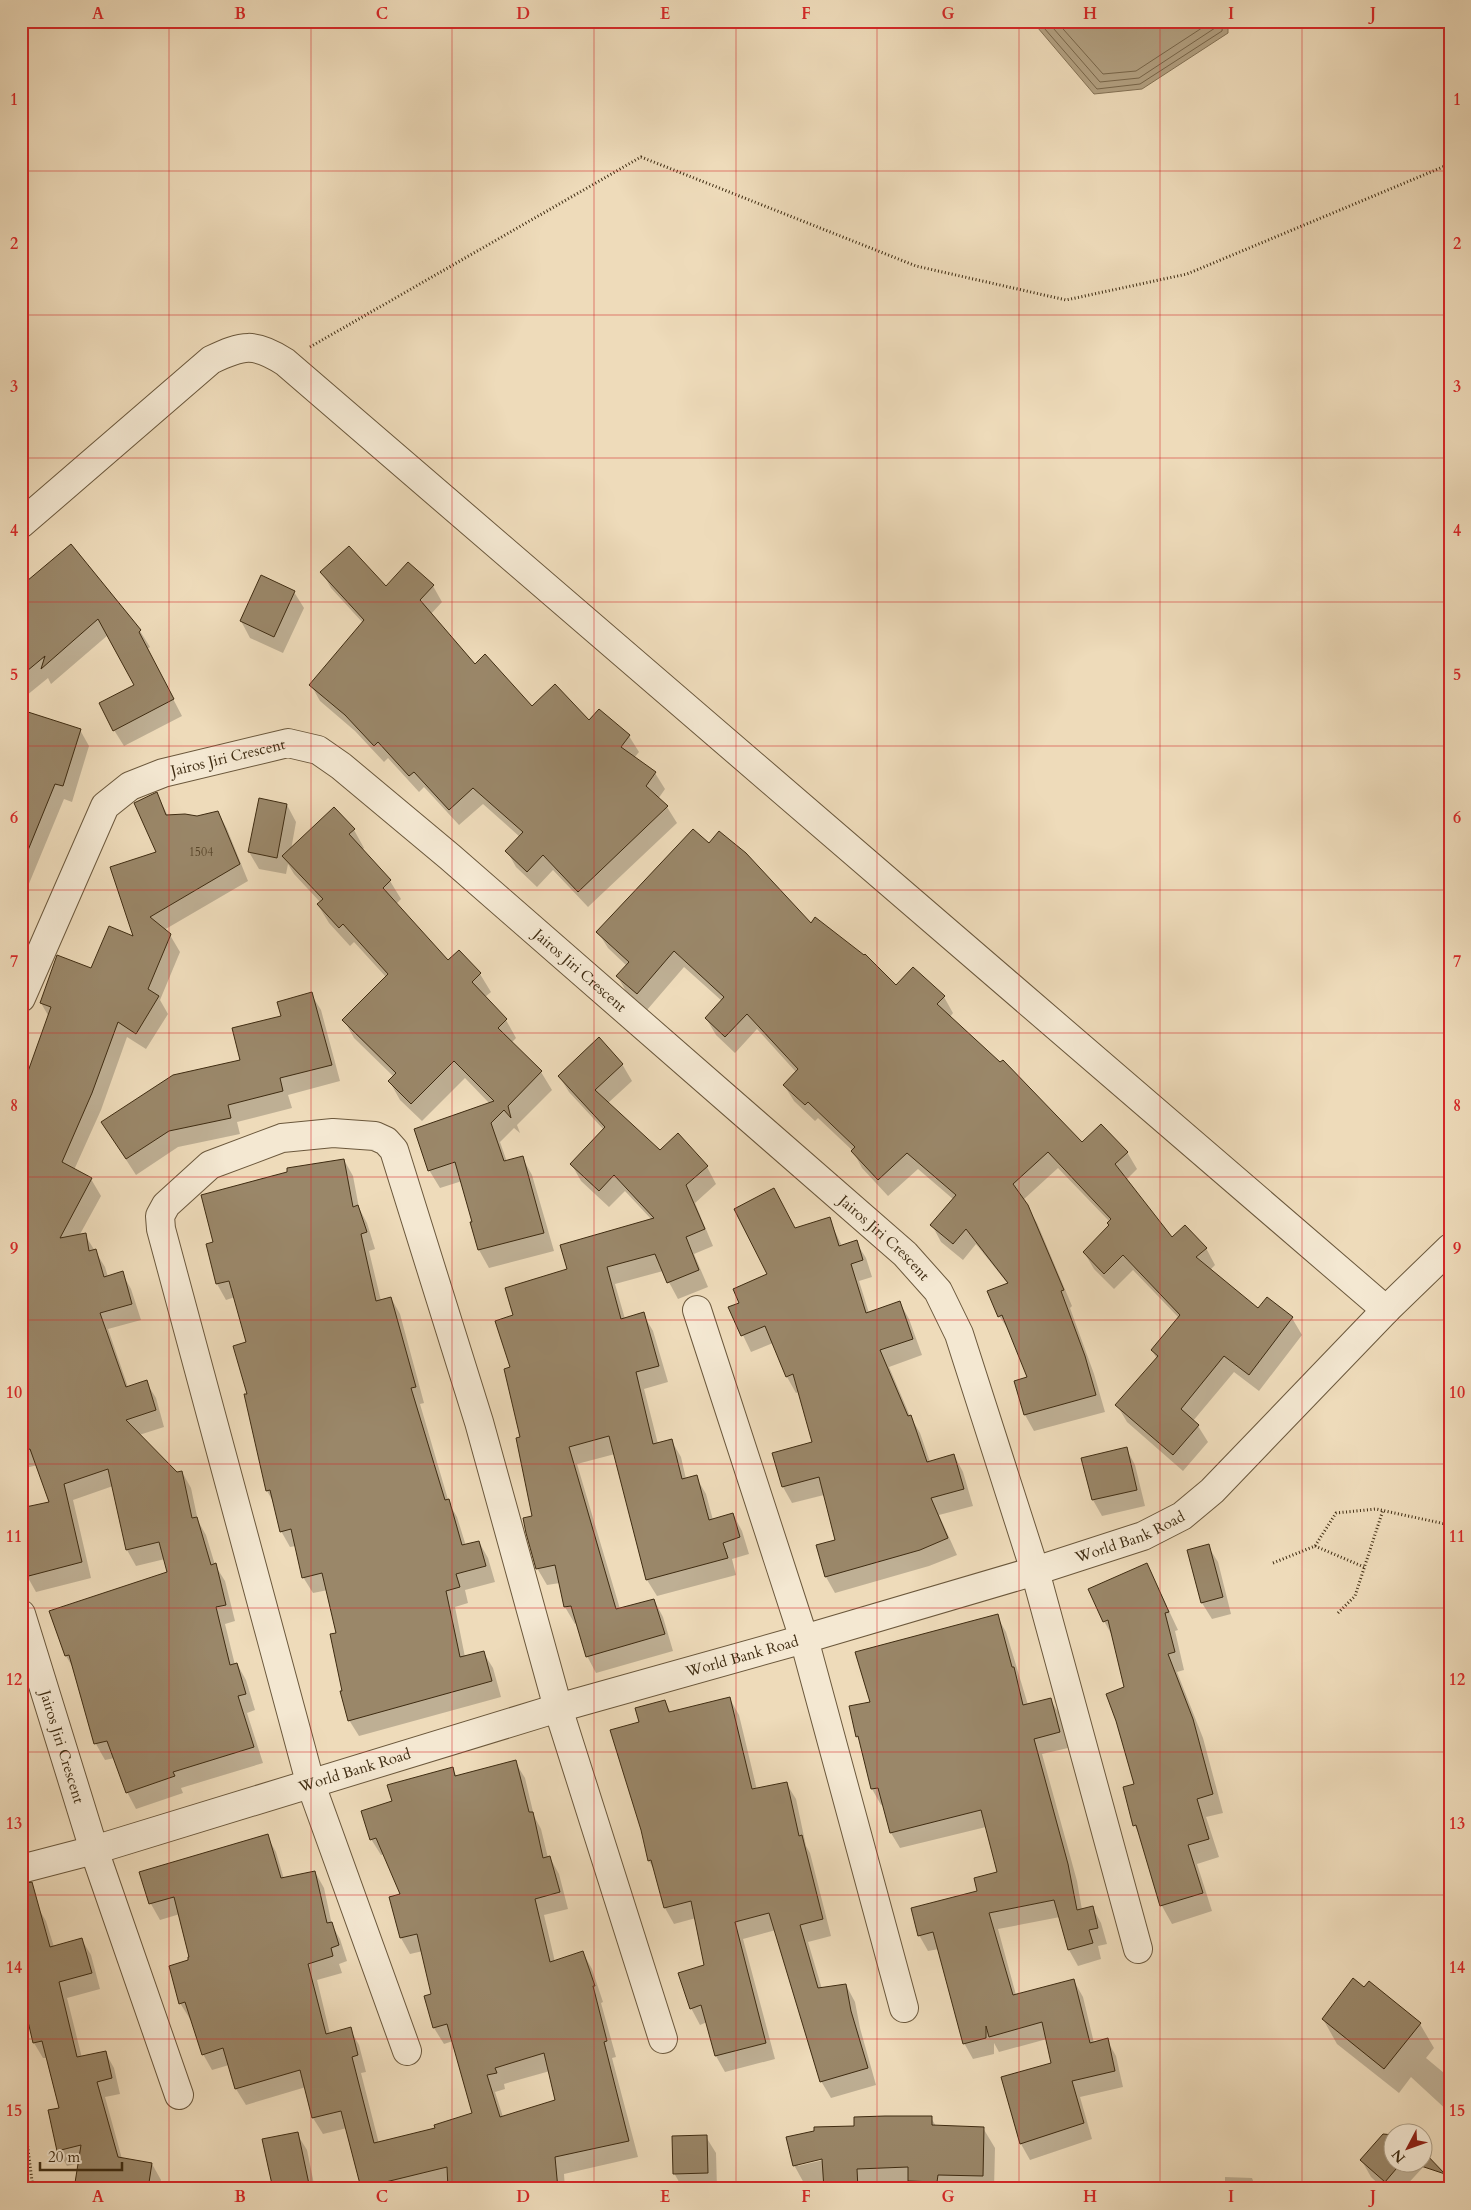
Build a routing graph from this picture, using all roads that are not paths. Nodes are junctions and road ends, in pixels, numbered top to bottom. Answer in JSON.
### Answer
{"nodes":[{"id":1,"x":21,"y":524,"type":"edge"},
{"id":2,"x":21,"y":998,"type":"edge"},
{"id":3,"x":1450,"y":1248,"type":"edge"},
{"id":4,"x":697,"y":1310,"type":"dead end"},
{"id":5,"x":1386,"y":1310,"type":"junction"},
{"id":6,"x":1035,"y":1571,"type":"junction"},
{"id":7,"x":21,"y":1614,"type":"edge"},
{"id":8,"x":804,"y":1639,"type":"junction"},
{"id":9,"x":558,"y":1708,"type":"junction"},
{"id":10,"x":310,"y":1782,"type":"junction"},
{"id":11,"x":94,"y":1850,"type":"junction"},
{"id":12,"x":21,"y":1869,"type":"edge"},
{"id":13,"x":1138,"y":1949,"type":"dead end"},
{"id":14,"x":904,"y":2008,"type":"dead end"},
{"id":15,"x":663,"y":2039,"type":"dead end"},
{"id":16,"x":407,"y":2051,"type":"dead end"},
{"id":17,"x":179,"y":2095,"type":"dead end"}],
"edges":[{"from":1,"to":5,"type":"street"},
{"from":2,"to":6,"type":"street","name":"Jairos Jiri Crescent"},
{"from":3,"to":5,"type":"street","name":"World Bank Road"},
{"from":4,"to":8,"type":"street"},
{"from":5,"to":6,"type":"street","name":"World Bank Road"},
{"from":6,"to":8,"type":"street","name":"World Bank Road"},
{"from":6,"to":13,"type":"street","name":"Jairos Jiri Crescent"},
{"from":7,"to":11,"type":"street","name":"Jairos Jiri Crescent"},
{"from":8,"to":9,"type":"street","name":"World Bank Road"},
{"from":8,"to":14,"type":"street"},
{"from":9,"to":10,"type":"street","name":"World Bank Road"},
{"from":9,"to":10,"type":"street"},
{"from":9,"to":15,"type":"street"},
{"from":10,"to":11,"type":"street","name":"World Bank Road"},
{"from":10,"to":16,"type":"street"},
{"from":11,"to":12,"type":"street","name":"World Bank Road"},
{"from":11,"to":17,"type":"street","name":"Jairos Jiri Crescent"}]}
